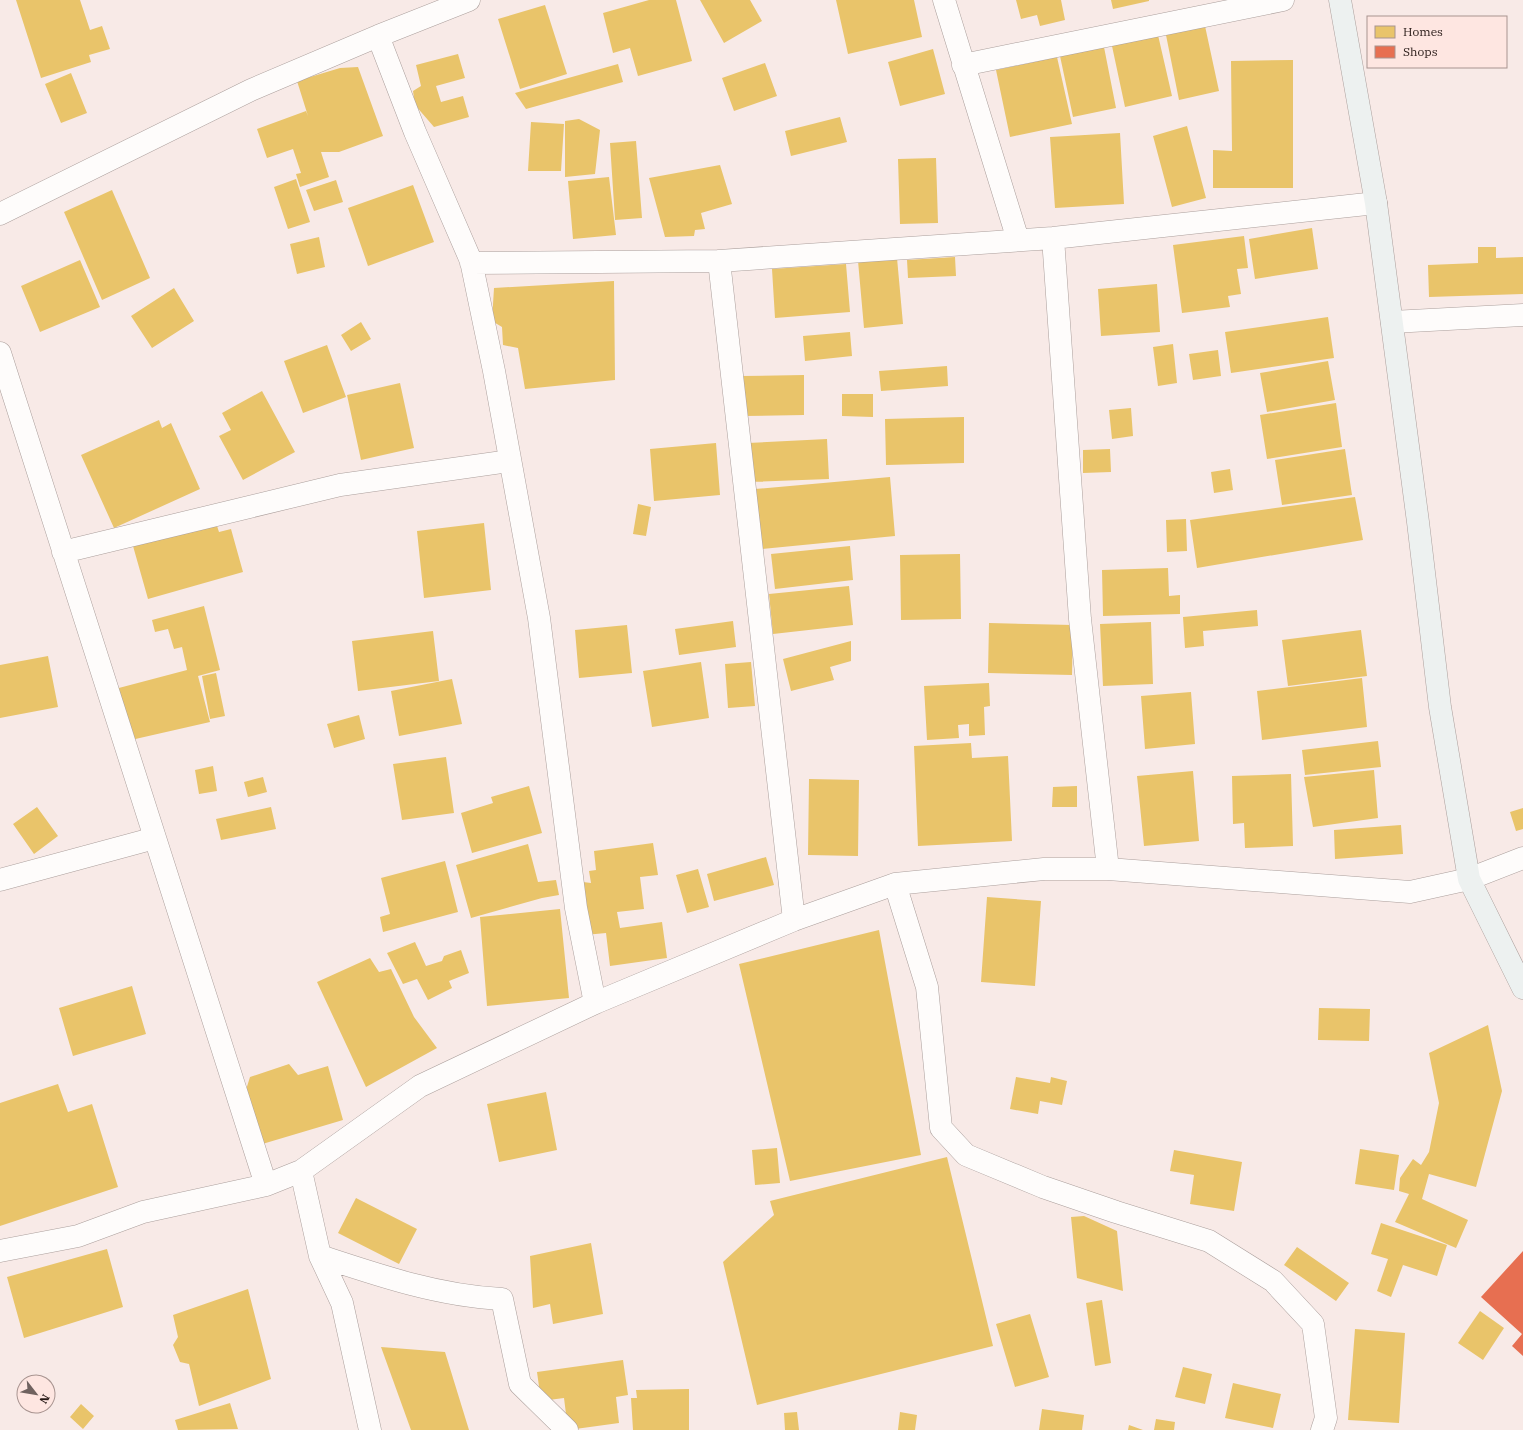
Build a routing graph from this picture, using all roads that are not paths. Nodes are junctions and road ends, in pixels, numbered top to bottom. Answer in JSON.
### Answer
{"nodes":[{"id":1,"x":469,"y":0,"type":"edge"},
{"id":2,"x":944,"y":0,"type":"edge"},
{"id":3,"x":1283,"y":0,"type":"edge"},
{"id":4,"x":1340,"y":0,"type":"edge"},
{"id":5,"x":378,"y":36,"type":"junction"},
{"id":6,"x":963,"y":65,"type":"junction"},
{"id":7,"x":1376,"y":203,"type":"junction"},
{"id":8,"x":0,"y":214,"type":"edge"},
{"id":9,"x":1053,"y":238,"type":"junction"},
{"id":10,"x":1018,"y":240,"type":"junction"},
{"id":11,"x":719,"y":261,"type":"junction"},
{"id":12,"x":471,"y":263,"type":"junction"},
{"id":13,"x":1523,"y":315,"type":"edge"},
{"id":14,"x":1392,"y":322,"type":"junction"},
{"id":15,"x":0,"y":354,"type":"edge"},
{"id":16,"x":510,"y":461,"type":"junction"},
{"id":17,"x":64,"y":552,"type":"junction"},
{"id":18,"x":155,"y":838,"type":"junction"},
{"id":19,"x":1523,"y":858,"type":"edge"},
{"id":20,"x":1108,"y":870,"type":"junction"},
{"id":21,"x":1468,"y":879,"type":"junction"},
{"id":22,"x":0,"y":880,"type":"edge"},
{"id":23,"x":895,"y":884,"type":"junction"},
{"id":24,"x":794,"y":920,"type":"junction"},
{"id":25,"x":1523,"y":988,"type":"edge"},
{"id":26,"x":595,"y":1003,"type":"junction"},
{"id":27,"x":301,"y":1170,"type":"junction"},
{"id":28,"x":266,"y":1185,"type":"junction"},
{"id":29,"x":0,"y":1251,"type":"edge"},
{"id":30,"x":320,"y":1256,"type":"junction"},
{"id":31,"x":370,"y":1430,"type":"edge"},
{"id":32,"x":567,"y":1430,"type":"edge"},
{"id":33,"x":1322,"y":1430,"type":"edge"}],
"edges":[{"from":1,"to":5,"type":"street"},
{"from":2,"to":6,"type":"street"},
{"from":3,"to":6,"type":"street"},
{"from":4,"to":7,"type":"street"},
{"from":5,"to":8,"type":"street"},
{"from":5,"to":12,"type":"street"},
{"from":6,"to":10,"type":"street"},
{"from":7,"to":9,"type":"street"},
{"from":7,"to":14,"type":"street"},
{"from":9,"to":10,"type":"street"},
{"from":9,"to":20,"type":"street"},
{"from":10,"to":11,"type":"street"},
{"from":11,"to":12,"type":"street"},
{"from":11,"to":24,"type":"street"},
{"from":12,"to":16,"type":"street"},
{"from":13,"to":14,"type":"street"},
{"from":14,"to":21,"type":"street"},
{"from":15,"to":17,"type":"street"},
{"from":16,"to":17,"type":"street"},
{"from":16,"to":26,"type":"street"},
{"from":17,"to":18,"type":"street"},
{"from":18,"to":22,"type":"street"},
{"from":18,"to":28,"type":"street"},
{"from":19,"to":21,"type":"street"},
{"from":20,"to":21,"type":"street"},
{"from":20,"to":23,"type":"street"},
{"from":21,"to":25,"type":"street"},
{"from":23,"to":24,"type":"street"},
{"from":23,"to":33,"type":"street"},
{"from":24,"to":26,"type":"street"},
{"from":26,"to":27,"type":"street"},
{"from":27,"to":28,"type":"street"},
{"from":27,"to":30,"type":"street"},
{"from":28,"to":29,"type":"street"},
{"from":30,"to":31,"type":"street"},
{"from":30,"to":32,"type":"street"}]}
